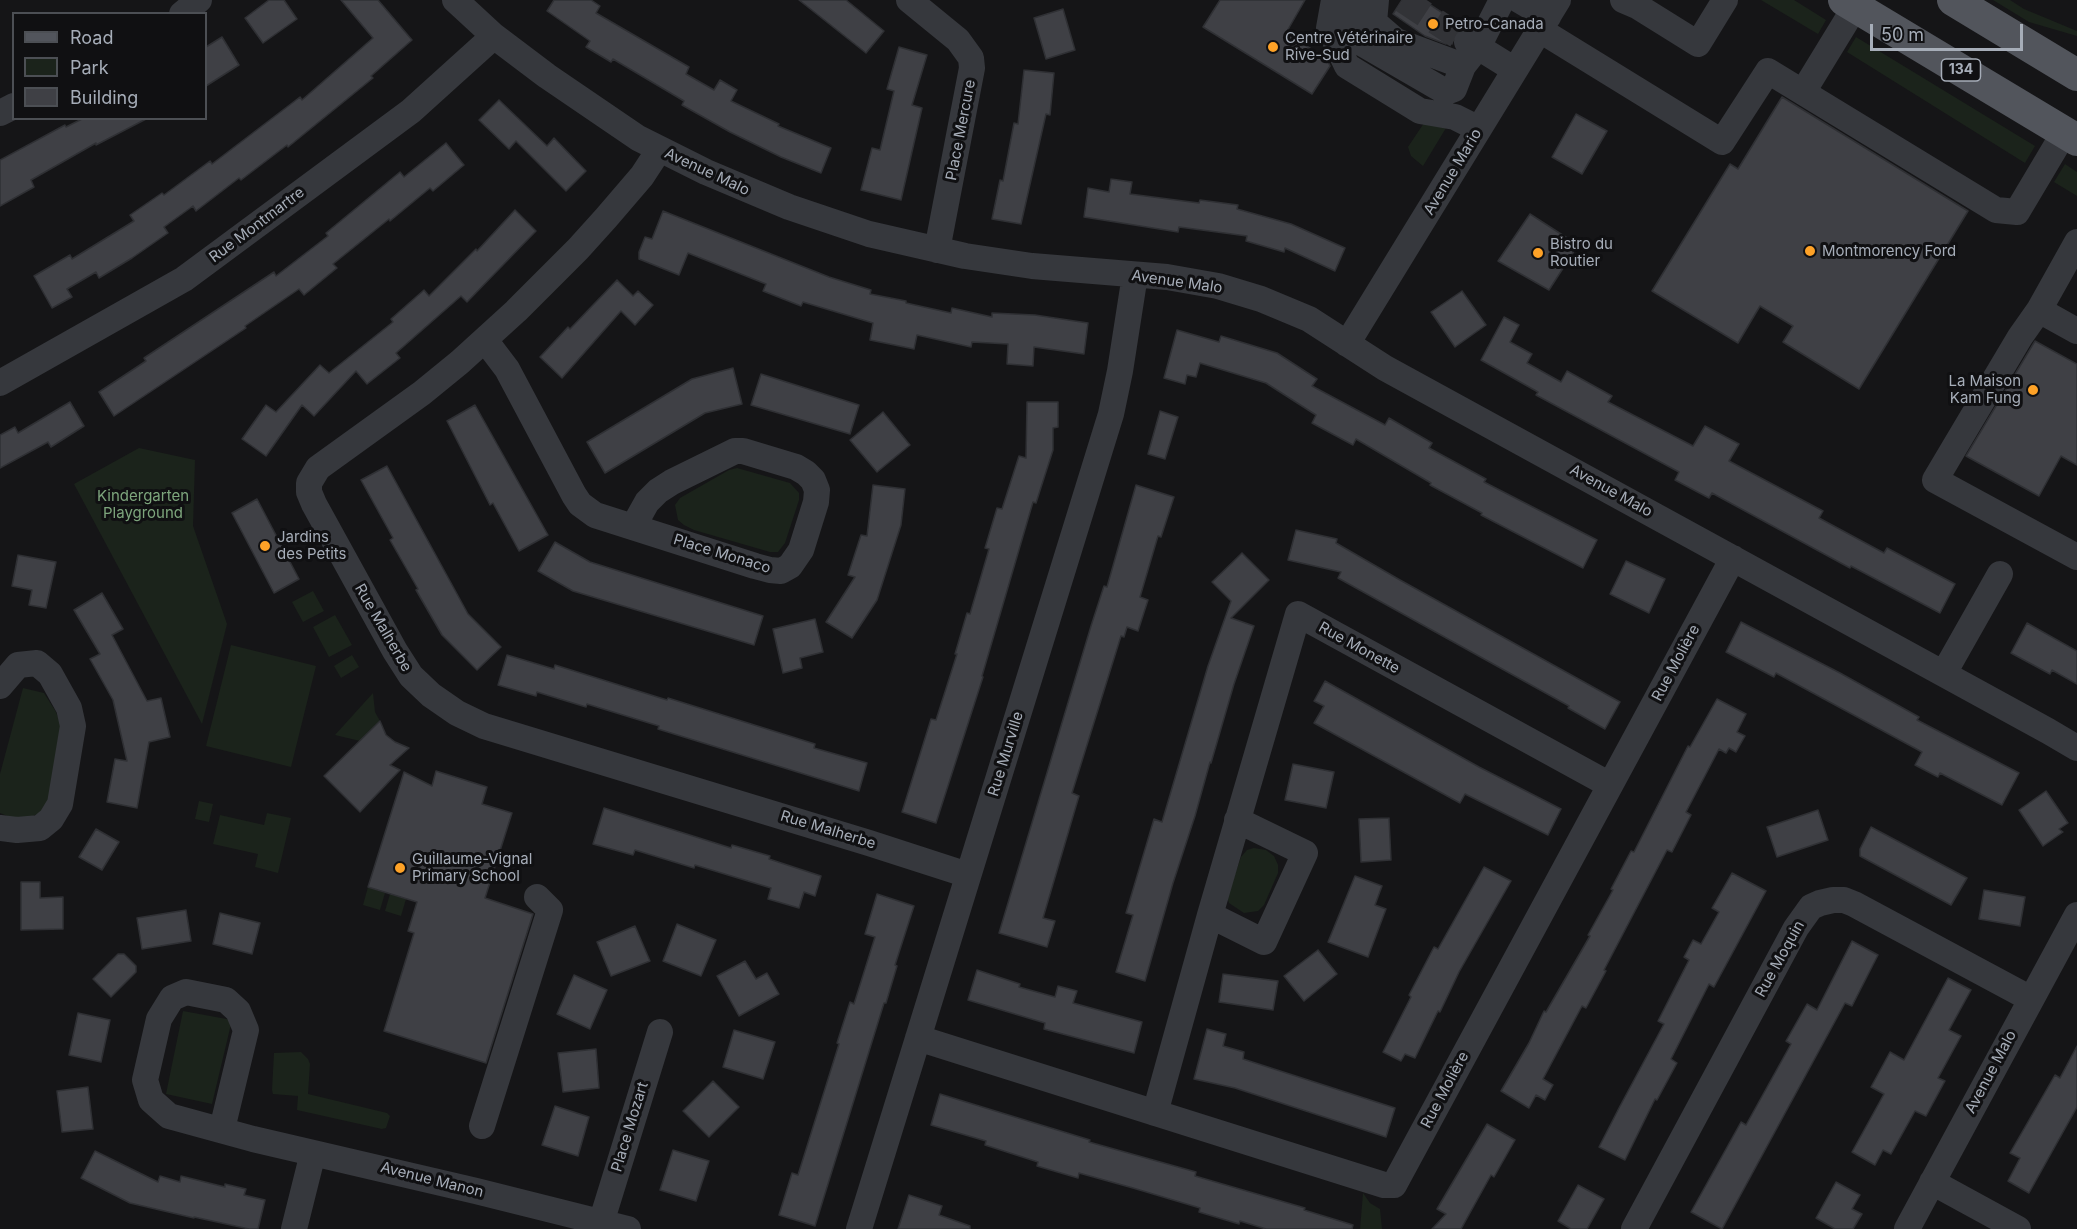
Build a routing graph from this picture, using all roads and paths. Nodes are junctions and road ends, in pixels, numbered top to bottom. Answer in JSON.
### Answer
{"nodes":[{"id":1,"x":199,"y":0,"type":"edge"},
{"id":2,"x":455,"y":0,"type":"edge"},
{"id":3,"x":909,"y":0,"type":"edge"},
{"id":4,"x":1334,"y":0,"type":"edge"},
{"id":5,"x":1355,"y":0,"type":"edge"},
{"id":6,"x":1376,"y":0,"type":"edge"},
{"id":7,"x":1502,"y":0,"type":"edge"},
{"id":8,"x":1519,"y":0,"type":"edge"},
{"id":9,"x":1725,"y":0,"type":"edge"},
{"id":10,"x":1953,"y":0,"type":"edge"},
{"id":11,"x":1633,"y":2,"type":"edge"},
{"id":12,"x":1850,"y":3,"type":"edge"},
{"id":13,"x":184,"y":12,"type":"edge"},
{"id":14,"x":1549,"y":16,"type":"edge"},
{"id":15,"x":494,"y":36,"type":"junction"},
{"id":16,"x":1470,"y":51,"type":"junction"},
{"id":17,"x":2069,"y":63,"type":"edge"},
{"id":18,"x":1515,"y":70,"type":"junction"},
{"id":19,"x":1803,"y":92,"type":"junction"},
{"id":20,"x":1479,"y":129,"type":"junction"},
{"id":21,"x":2071,"y":136,"type":"edge"},
{"id":22,"x":659,"y":150,"type":"junction"},
{"id":23,"x":2077,"y":242,"type":"edge"},
{"id":24,"x":938,"y":250,"type":"junction"},
{"id":25,"x":1135,"y":275,"type":"junction"},
{"id":26,"x":2039,"y":310,"type":"junction"},
{"id":27,"x":2077,"y":331,"type":"edge"},
{"id":28,"x":485,"y":340,"type":"junction"},
{"id":29,"x":1347,"y":344,"type":"junction"},
{"id":30,"x":0,"y":383,"type":"edge"},
{"id":31,"x":633,"y":526,"type":"junction"},
{"id":32,"x":2077,"y":557,"type":"edge"},
{"id":33,"x":1733,"y":558,"type":"junction"},
{"id":34,"x":2000,"y":574,"type":"dead end"},
{"id":35,"x":1944,"y":673,"type":"junction"},
{"id":36,"x":0,"y":686,"type":"edge"},
{"id":37,"x":2077,"y":748,"type":"edge"},
{"id":38,"x":1610,"y":785,"type":"junction"},
{"id":39,"x":1237,"y":820,"type":"junction"},
{"id":40,"x":0,"y":828,"type":"edge"},
{"id":41,"x":968,"y":875,"type":"junction"},
{"id":42,"x":537,"y":897,"type":"dead end"},
{"id":43,"x":1210,"y":915,"type":"junction"},
{"id":44,"x":2077,"y":915,"type":"edge"},
{"id":45,"x":2031,"y":999,"type":"junction"},
{"id":46,"x":660,"y":1032,"type":"dead end"},
{"id":47,"x":918,"y":1038,"type":"junction"},
{"id":48,"x":1155,"y":1113,"type":"junction"},
{"id":49,"x":482,"y":1126,"type":"dead end"},
{"id":50,"x":222,"y":1129,"type":"junction"},
{"id":51,"x":313,"y":1153,"type":"junction"},
{"id":52,"x":1932,"y":1182,"type":"junction"},
{"id":53,"x":601,"y":1223,"type":"junction"},
{"id":54,"x":294,"y":1229,"type":"edge"},
{"id":55,"x":628,"y":1229,"type":"edge"},
{"id":56,"x":859,"y":1229,"type":"edge"},
{"id":57,"x":1634,"y":1229,"type":"edge"},
{"id":58,"x":1907,"y":1229,"type":"edge"},
{"id":59,"x":2018,"y":1229,"type":"edge"}],
"edges":[{"from":1,"to":13,"type":"street"},
{"from":2,"to":15,"type":"street","name":"Avenue Malo"},
{"from":3,"to":24,"type":"street","name":"Place Mercure"},
{"from":4,"to":20,"type":"street"},
{"from":5,"to":16,"type":"street"},
{"from":6,"to":16,"type":"street"},
{"from":7,"to":16,"type":"street"},
{"from":8,"to":14,"type":"street"},
{"from":9,"to":11,"type":"street"},
{"from":10,"to":17,"type":"main road"},
{"from":12,"to":19,"type":"street"},
{"from":12,"to":21,"type":"main road","number":"134"},
{"from":14,"to":18,"type":"street","name":"Avenue Mario"},
{"from":14,"to":19,"type":"street"},
{"from":15,"to":22,"type":"street","name":"Avenue Malo"},
{"from":15,"to":30,"type":"street","name":"Rue Montmartre"},
{"from":16,"to":18,"type":"street"},
{"from":18,"to":20,"type":"street","name":"Avenue Mario"},
{"from":19,"to":21,"type":"street"},
{"from":20,"to":29,"type":"street","name":"Avenue Mario"},
{"from":22,"to":24,"type":"street","name":"Avenue Malo"},
{"from":22,"to":28,"type":"street","name":"Rue Malherbe"},
{"from":23,"to":26,"type":"street"},
{"from":24,"to":25,"type":"street","name":"Avenue Malo"},
{"from":25,"to":29,"type":"street","name":"Avenue Malo"},
{"from":25,"to":41,"type":"street","name":"Rue Murville"},
{"from":26,"to":27,"type":"street"},
{"from":26,"to":32,"type":"street"},
{"from":28,"to":31,"type":"street","name":"Place Monaco"},
{"from":28,"to":41,"type":"street","name":"Rue Malherbe"},
{"from":29,"to":33,"type":"street","name":"Avenue Malo"},
{"from":31,"to":31,"type":"street","name":"Place Monaco"},
{"from":33,"to":35,"type":"street","name":"Avenue Malo"},
{"from":33,"to":38,"type":"street","name":"Rue Molière"},
{"from":34,"to":35,"type":"street"},
{"from":35,"to":37,"type":"street","name":"Avenue Malo"},
{"from":36,"to":40,"type":"street"},
{"from":38,"to":39,"type":"street","name":"Rue Monette"},
{"from":38,"to":48,"type":"street","name":"Rue Molière"},
{"from":39,"to":43,"type":"street","name":"Rue Monette"},
{"from":39,"to":43,"type":"street"},
{"from":41,"to":47,"type":"street","name":"Rue Murville"},
{"from":42,"to":49,"type":"street"},
{"from":43,"to":48,"type":"street","name":"Rue Monette"},
{"from":44,"to":45,"type":"street","name":"Avenue Malo"},
{"from":45,"to":52,"type":"street","name":"Avenue Malo"},
{"from":45,"to":57,"type":"street","name":"Rue Moquin"},
{"from":46,"to":53,"type":"street","name":"Place Mozart"},
{"from":47,"to":48,"type":"street","name":"Rue Molière"},
{"from":47,"to":56,"type":"street","name":"Rue Murville"},
{"from":50,"to":50,"type":"street"},
{"from":50,"to":51,"type":"street","name":"Avenue Manon"},
{"from":51,"to":53,"type":"street","name":"Avenue Manon"},
{"from":51,"to":54,"type":"street"},
{"from":52,"to":58,"type":"street","name":"Avenue Malo"},
{"from":52,"to":59,"type":"street"},
{"from":53,"to":55,"type":"street","name":"Avenue Manon"}]}
